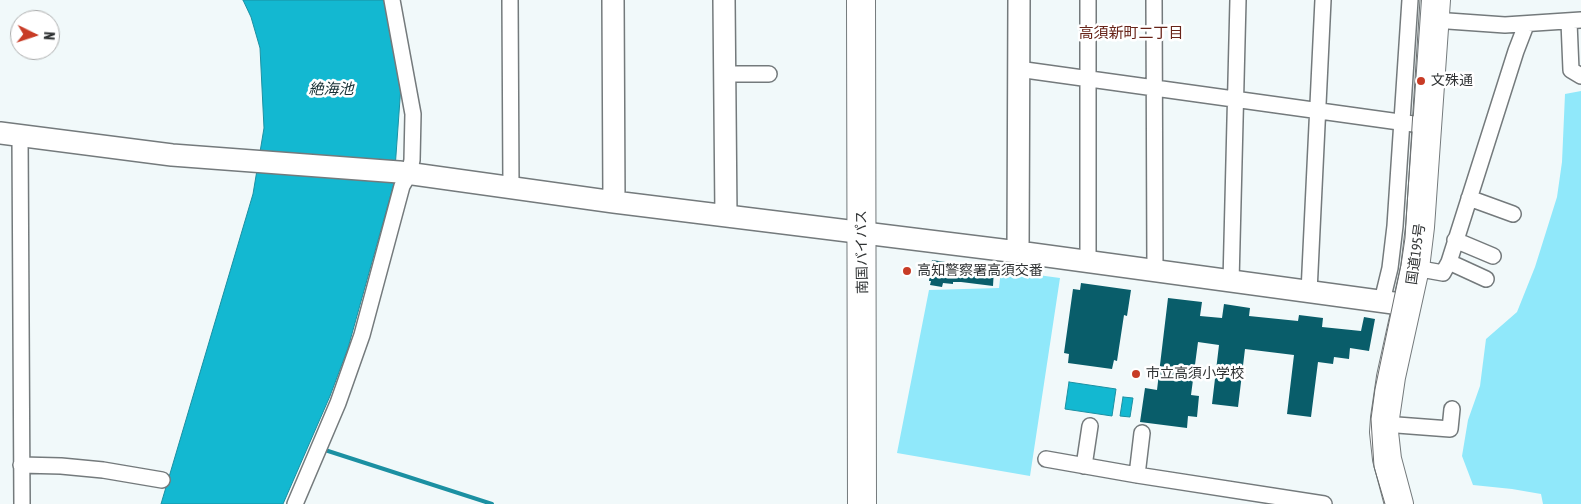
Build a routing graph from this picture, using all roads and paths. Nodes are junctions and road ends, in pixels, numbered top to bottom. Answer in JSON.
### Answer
{"nodes":[{"id":1,"x":392,"y":0,"type":"edge"},
{"id":2,"x":510,"y":0,"type":"edge"},
{"id":3,"x":614,"y":0,"type":"edge"},
{"id":4,"x":724,"y":0,"type":"edge"},
{"id":5,"x":861,"y":0,"type":"edge"},
{"id":6,"x":879,"y":0,"type":"edge"},
{"id":7,"x":1019,"y":0,"type":"edge"},
{"id":8,"x":1088,"y":0,"type":"edge"},
{"id":9,"x":1154,"y":0,"type":"edge"},
{"id":10,"x":1238,"y":0,"type":"edge"},
{"id":11,"x":1323,"y":0,"type":"edge"},
{"id":12,"x":1410,"y":0,"type":"edge"},
{"id":13,"x":1435,"y":10,"type":"edge"},
{"id":14,"x":1526,"y":24,"type":"junction"},
{"id":15,"x":1575,"y":24,"type":"edge"},
{"id":16,"x":1018,"y":69,"type":"junction"},
{"id":17,"x":724,"y":74,"type":"junction"},
{"id":18,"x":769,"y":74,"type":"dead end"},
{"id":19,"x":1581,"y":76,"type":"edge"},
{"id":20,"x":1088,"y":79,"type":"junction"},
{"id":21,"x":1154,"y":88,"type":"junction"},
{"id":22,"x":1236,"y":100,"type":"junction"},
{"id":23,"x":1317,"y":111,"type":"junction"},
{"id":24,"x":1401,"y":123,"type":"junction"},
{"id":25,"x":1428,"y":126,"type":"junction"},
{"id":26,"x":10,"y":134,"type":"edge"},
{"id":27,"x":404,"y":173,"type":"junction"},
{"id":28,"x":511,"y":187,"type":"junction"},
{"id":29,"x":1469,"y":198,"type":"junction"},
{"id":30,"x":614,"y":202,"type":"junction"},
{"id":31,"x":1513,"y":214,"type":"dead end"},
{"id":32,"x":726,"y":216,"type":"junction"},
{"id":33,"x":871,"y":234,"type":"junction"},
{"id":34,"x":1455,"y":240,"type":"junction"},
{"id":35,"x":1018,"y":252,"type":"junction"},
{"id":36,"x":1493,"y":256,"type":"dead end"},
{"id":37,"x":1088,"y":262,"type":"junction"},
{"id":38,"x":1449,"y":262,"type":"junction"},
{"id":39,"x":1415,"y":268,"type":"junction"},
{"id":40,"x":1154,"y":271,"type":"junction"},
{"id":41,"x":1486,"y":279,"type":"dead end"},
{"id":42,"x":1231,"y":282,"type":"junction"},
{"id":43,"x":1309,"y":292,"type":"junction"},
{"id":44,"x":1395,"y":303,"type":"junction"},
{"id":45,"x":1452,"y":409,"type":"dead end"},
{"id":46,"x":1384,"y":424,"type":"junction"},
{"id":47,"x":1090,"y":426,"type":"dead end"},
{"id":48,"x":1142,"y":433,"type":"dead end"},
{"id":49,"x":1046,"y":459,"type":"dead end"},
{"id":50,"x":21,"y":465,"type":"junction"},
{"id":51,"x":1084,"y":466,"type":"junction"},
{"id":52,"x":1137,"y":475,"type":"junction"},
{"id":53,"x":162,"y":480,"type":"dead end"},
{"id":54,"x":1264,"y":499,"type":"edge"},
{"id":55,"x":22,"y":504,"type":"edge"},
{"id":56,"x":295,"y":504,"type":"edge"},
{"id":57,"x":862,"y":504,"type":"edge"},
{"id":58,"x":879,"y":504,"type":"edge"},
{"id":59,"x":1324,"y":504,"type":"edge"},
{"id":60,"x":1399,"y":504,"type":"edge"}],
"edges":[{"from":1,"to":27,"type":"street"},
{"from":2,"to":28,"type":"street"},
{"from":3,"to":30,"type":"street"},
{"from":4,"to":17,"type":"street"},
{"from":5,"to":33,"type":"highway","name":"南国バイパス"},
{"from":6,"to":33,"type":"highway","name":"南国バイパス"},
{"from":7,"to":16,"type":"street"},
{"from":8,"to":20,"type":"street"},
{"from":9,"to":21,"type":"street"},
{"from":10,"to":22,"type":"street"},
{"from":11,"to":23,"type":"street"},
{"from":12,"to":24,"type":"street"},
{"from":13,"to":14,"type":"street"},
{"from":13,"to":25,"type":"highway","name":"国道195号"},
{"from":14,"to":15,"type":"street"},
{"from":14,"to":29,"type":"street"},
{"from":15,"to":19,"type":"street"},
{"from":16,"to":20,"type":"street"},
{"from":16,"to":35,"type":"street"},
{"from":17,"to":18,"type":"street"},
{"from":17,"to":32,"type":"street"},
{"from":20,"to":21,"type":"street"},
{"from":20,"to":37,"type":"street"},
{"from":21,"to":22,"type":"street"},
{"from":21,"to":40,"type":"street"},
{"from":22,"to":23,"type":"street"},
{"from":22,"to":42,"type":"street"},
{"from":23,"to":24,"type":"street"},
{"from":23,"to":43,"type":"street"},
{"from":24,"to":25,"type":"street"},
{"from":24,"to":44,"type":"street"},
{"from":25,"to":39,"type":"highway","name":"国道195号"},
{"from":26,"to":27,"type":"street"},
{"from":26,"to":50,"type":"street"},
{"from":27,"to":28,"type":"street"},
{"from":27,"to":56,"type":"street"},
{"from":28,"to":30,"type":"street"},
{"from":29,"to":31,"type":"street"},
{"from":29,"to":34,"type":"street"},
{"from":30,"to":32,"type":"street"},
{"from":32,"to":33,"type":"street"},
{"from":33,"to":35,"type":"street"},
{"from":33,"to":57,"type":"highway","name":"南国バイパス"},
{"from":33,"to":58,"type":"highway","name":"南国バイパス"},
{"from":34,"to":36,"type":"street"},
{"from":34,"to":38,"type":"street"},
{"from":35,"to":37,"type":"street"},
{"from":37,"to":40,"type":"street"},
{"from":38,"to":39,"type":"street"},
{"from":38,"to":41,"type":"street"},
{"from":39,"to":44,"type":"highway","name":"国道195号"},
{"from":40,"to":42,"type":"street"},
{"from":42,"to":43,"type":"street"},
{"from":43,"to":44,"type":"street"},
{"from":44,"to":46,"type":"highway","name":"国道195号"},
{"from":45,"to":46,"type":"street"},
{"from":46,"to":60,"type":"highway","name":"国道195号"},
{"from":47,"to":51,"type":"street"},
{"from":48,"to":52,"type":"street"},
{"from":49,"to":51,"type":"street"},
{"from":50,"to":53,"type":"street"},
{"from":50,"to":55,"type":"street"},
{"from":51,"to":52,"type":"street"},
{"from":52,"to":54,"type":"street"},
{"from":54,"to":59,"type":"street"}]}
